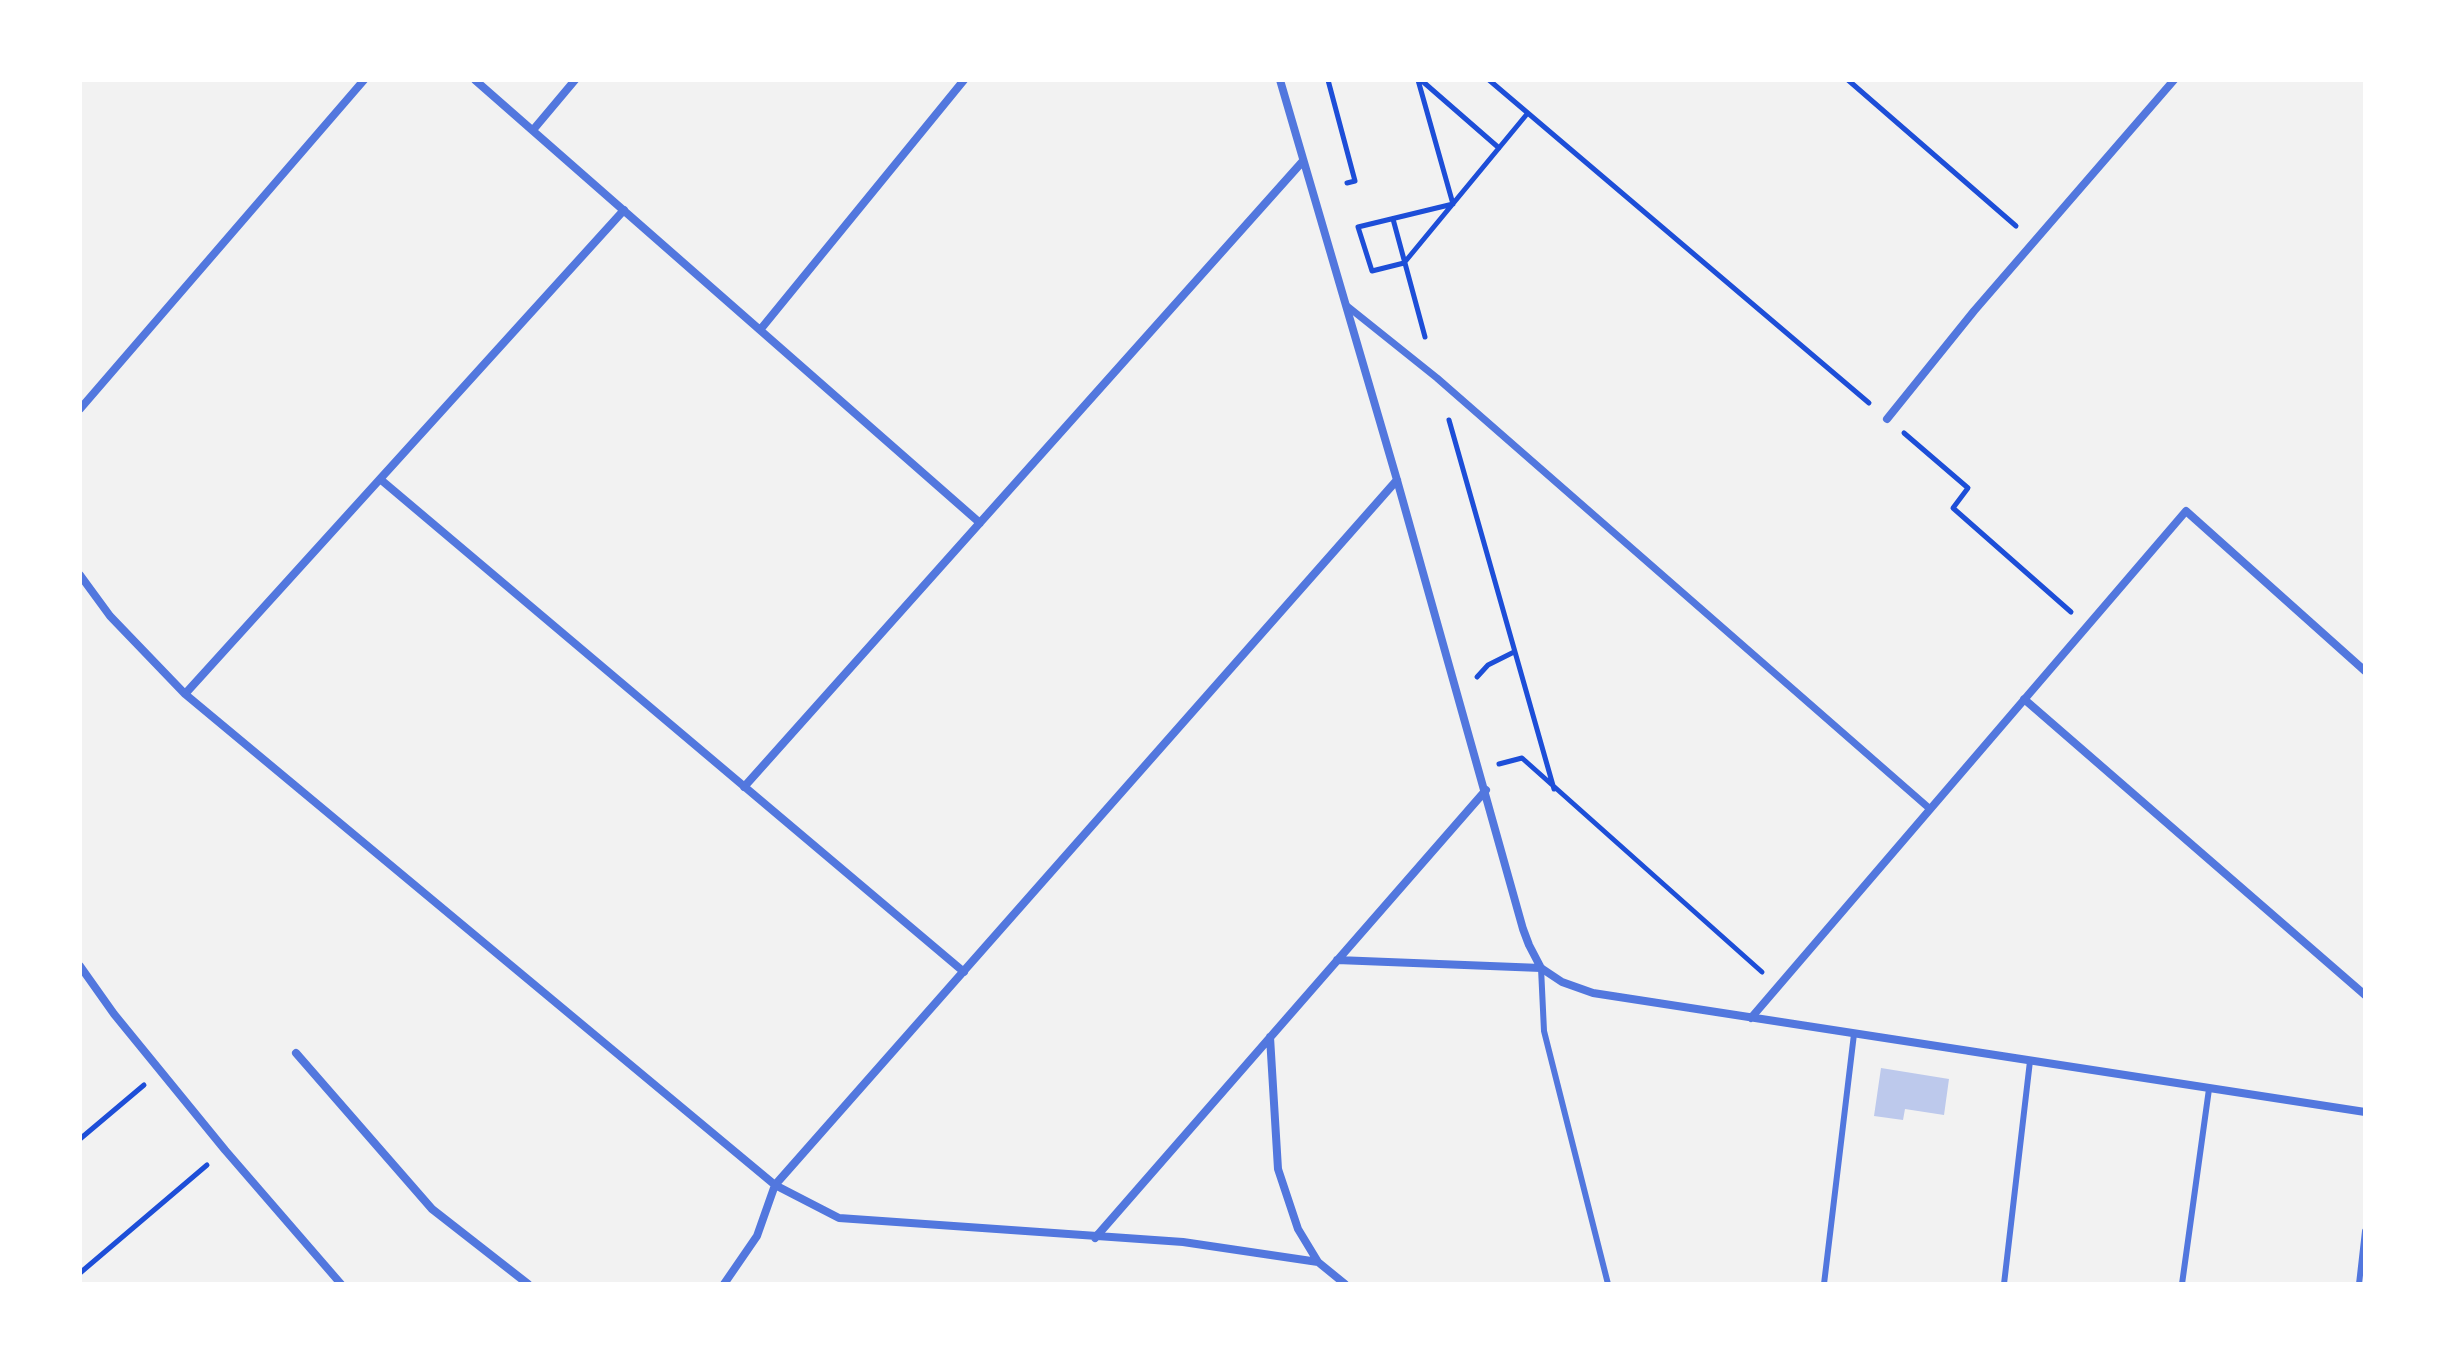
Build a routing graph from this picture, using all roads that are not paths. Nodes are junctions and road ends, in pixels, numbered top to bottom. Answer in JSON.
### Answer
{"nodes":[{"id":1,"x":364,"y":80,"type":"edge"},
{"id":2,"x":475,"y":80,"type":"edge"},
{"id":3,"x":575,"y":80,"type":"edge"},
{"id":4,"x":964,"y":80,"type":"edge"},
{"id":5,"x":1280,"y":80,"type":"edge"},
{"id":6,"x":2174,"y":80,"type":"edge"},
{"id":7,"x":533,"y":130,"type":"junction"},
{"id":8,"x":1303,"y":161,"type":"junction"},
{"id":9,"x":624,"y":210,"type":"junction"},
{"id":10,"x":1346,"y":306,"type":"junction"},
{"id":11,"x":760,"y":330,"type":"junction"},
{"id":12,"x":80,"y":409,"type":"edge"},
{"id":13,"x":1887,"y":419,"type":"road end"},
{"id":14,"x":380,"y":479,"type":"junction"},
{"id":15,"x":1397,"y":480,"type":"junction"},
{"id":16,"x":980,"y":523,"type":"junction"},
{"id":17,"x":80,"y":575,"type":"edge"},
{"id":18,"x":2365,"y":671,"type":"edge"},
{"id":19,"x":185,"y":694,"type":"junction"},
{"id":20,"x":2024,"y":699,"type":"junction"},
{"id":21,"x":744,"y":787,"type":"junction"},
{"id":22,"x":1486,"y":790,"type":"junction"},
{"id":23,"x":1930,"y":809,"type":"junction"},
{"id":24,"x":1337,"y":960,"type":"junction"},
{"id":25,"x":80,"y":966,"type":"edge"},
{"id":26,"x":1541,"y":968,"type":"junction"},
{"id":27,"x":964,"y":972,"type":"junction"},
{"id":28,"x":2365,"y":995,"type":"edge"},
{"id":29,"x":1751,"y":1018,"type":"junction"},
{"id":30,"x":1854,"y":1034,"type":"junction"},
{"id":31,"x":1270,"y":1037,"type":"junction"},
{"id":32,"x":296,"y":1053,"type":"dead end"},
{"id":33,"x":2030,"y":1061,"type":"junction"},
{"id":34,"x":2209,"y":1089,"type":"junction"},
{"id":35,"x":2365,"y":1112,"type":"edge"},
{"id":36,"x":775,"y":1185,"type":"junction"},
{"id":37,"x":2365,"y":1231,"type":"edge"},
{"id":38,"x":1095,"y":1238,"type":"junction"},
{"id":39,"x":1318,"y":1262,"type":"junction"},
{"id":40,"x":341,"y":1284,"type":"edge"},
{"id":41,"x":528,"y":1284,"type":"edge"},
{"id":42,"x":724,"y":1284,"type":"edge"},
{"id":43,"x":1345,"y":1284,"type":"edge"},
{"id":44,"x":1608,"y":1284,"type":"edge"},
{"id":45,"x":1824,"y":1284,"type":"edge"},
{"id":46,"x":2004,"y":1284,"type":"edge"},
{"id":47,"x":2182,"y":1284,"type":"edge"},
{"id":48,"x":2359,"y":1284,"type":"edge"}],
"edges":[{"from":1,"to":12,"type":"street"},
{"from":2,"to":7,"type":"street"},
{"from":3,"to":7,"type":"street"},
{"from":4,"to":11,"type":"street"},
{"from":5,"to":8,"type":"street"},
{"from":6,"to":13,"type":"street"},
{"from":7,"to":9,"type":"street"},
{"from":8,"to":10,"type":"street"},
{"from":8,"to":16,"type":"street"},
{"from":9,"to":11,"type":"street"},
{"from":9,"to":14,"type":"street"},
{"from":10,"to":15,"type":"street"},
{"from":10,"to":23,"type":"street"},
{"from":11,"to":16,"type":"street"},
{"from":14,"to":19,"type":"street"},
{"from":14,"to":21,"type":"street"},
{"from":15,"to":22,"type":"street"},
{"from":15,"to":27,"type":"street"},
{"from":16,"to":21,"type":"street"},
{"from":17,"to":19,"type":"street"},
{"from":18,"to":20,"type":"street"},
{"from":19,"to":36,"type":"street"},
{"from":20,"to":23,"type":"street"},
{"from":20,"to":28,"type":"street"},
{"from":21,"to":27,"type":"street"},
{"from":22,"to":24,"type":"street"},
{"from":22,"to":26,"type":"street"},
{"from":23,"to":29,"type":"street"},
{"from":24,"to":26,"type":"street"},
{"from":24,"to":31,"type":"street"},
{"from":25,"to":40,"type":"street"},
{"from":26,"to":29,"type":"street"},
{"from":26,"to":44,"type":"lane"},
{"from":27,"to":36,"type":"street"},
{"from":29,"to":30,"type":"street"},
{"from":30,"to":33,"type":"street"},
{"from":30,"to":45,"type":"lane"},
{"from":31,"to":38,"type":"street"},
{"from":31,"to":39,"type":"street"},
{"from":32,"to":41,"type":"street"},
{"from":33,"to":34,"type":"street"},
{"from":33,"to":46,"type":"lane"},
{"from":34,"to":35,"type":"street"},
{"from":34,"to":47,"type":"lane"},
{"from":36,"to":38,"type":"street"},
{"from":36,"to":42,"type":"street"},
{"from":37,"to":48,"type":"lane"},
{"from":38,"to":39,"type":"street"},
{"from":39,"to":43,"type":"street"}]}
